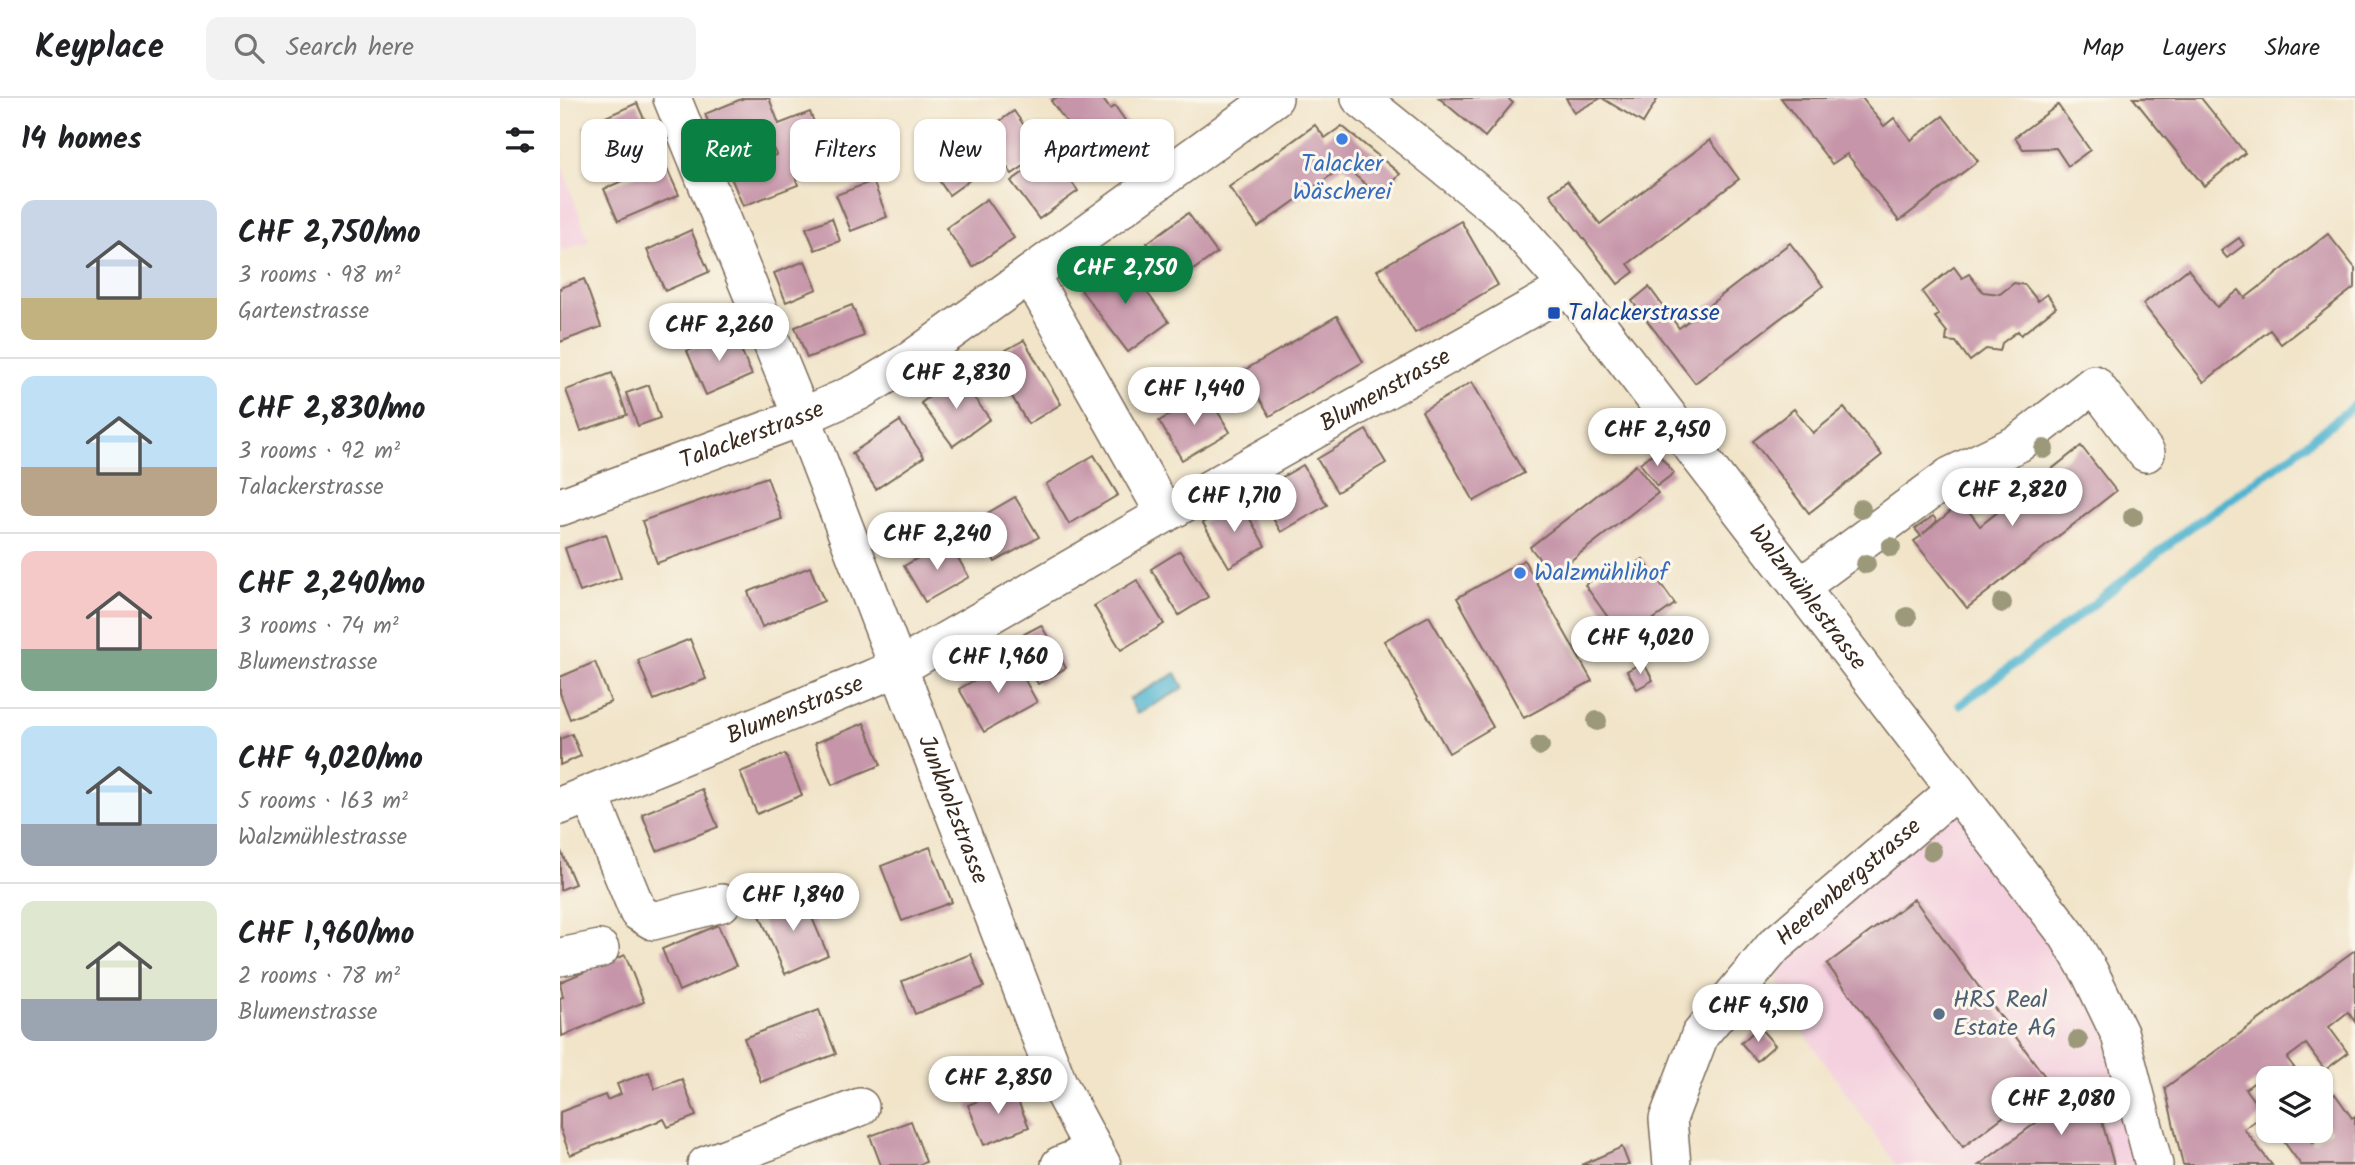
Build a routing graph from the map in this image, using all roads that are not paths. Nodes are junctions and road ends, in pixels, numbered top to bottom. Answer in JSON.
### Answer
{"nodes":[{"id":1,"x":672,"y":98,"type":"edge"},
{"id":2,"x":1274,"y":98,"type":"edge"},
{"id":3,"x":1360,"y":98,"type":"edge"},
{"id":4,"x":1030,"y":274,"type":"junction"},
{"id":5,"x":1569,"y":288,"type":"junction"},
{"id":6,"x":802,"y":417,"type":"junction"},
{"id":7,"x":2146,"y":453,"type":"dead end"},
{"id":8,"x":560,"y":507,"type":"edge"},
{"id":9,"x":1165,"y":513,"type":"junction"},
{"id":10,"x":1800,"y":587,"type":"junction"},
{"id":11,"x":900,"y":667,"type":"junction"},
{"id":12,"x":1956,"y":790,"type":"junction"},
{"id":13,"x":575,"y":801,"type":"edge"},
{"id":14,"x":722,"y":903,"type":"dead end"},
{"id":15,"x":600,"y":949,"type":"dead end"},
{"id":16,"x":560,"y":957,"type":"edge"},
{"id":17,"x":860,"y":1107,"type":"dead end"},
{"id":18,"x":1098,"y":1158,"type":"edge"},
{"id":19,"x":706,"y":1165,"type":"edge"},
{"id":20,"x":1060,"y":1165,"type":"edge"},
{"id":21,"x":1672,"y":1165,"type":"edge"},
{"id":22,"x":2154,"y":1165,"type":"edge"}],
"edges":[{"from":1,"to":6,"type":"street","name":"Junkholzstrasse"},
{"from":2,"to":4,"type":"street","name":"Talackerstrasse"},
{"from":3,"to":5,"type":"street","name":"Walzmühlestrasse"},
{"from":4,"to":6,"type":"street","name":"Talackerstrasse"},
{"from":4,"to":9,"type":"street"},
{"from":5,"to":9,"type":"street","name":"Blumenstrasse"},
{"from":5,"to":10,"type":"street","name":"Walzmühlestrasse"},
{"from":6,"to":8,"type":"street","name":"Talackerstrasse"},
{"from":6,"to":11,"type":"street","name":"Junkholzstrasse"},
{"from":7,"to":10,"type":"street"},
{"from":9,"to":11,"type":"street","name":"Blumenstrasse"},
{"from":10,"to":12,"type":"street","name":"Walzmühlestrasse"},
{"from":11,"to":13,"type":"street","name":"Blumenstrasse"},
{"from":11,"to":18,"type":"street","name":"Junkholzstrasse"},
{"from":12,"to":21,"type":"street","name":"Heerenbergstrasse"},
{"from":12,"to":22,"type":"street","name":"Walzmühlestrasse"},
{"from":13,"to":14,"type":"street"},
{"from":15,"to":16,"type":"street"},
{"from":17,"to":19,"type":"street"},
{"from":18,"to":20,"type":"street"}]}
